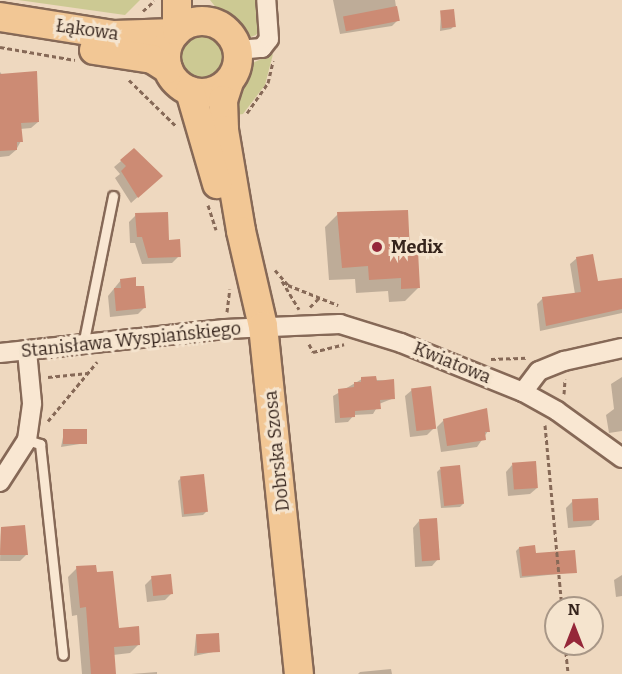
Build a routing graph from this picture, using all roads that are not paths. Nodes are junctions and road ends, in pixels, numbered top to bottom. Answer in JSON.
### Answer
{"nodes":[{"id":1,"x":177,"y":0,"type":"edge"},
{"id":2,"x":266,"y":0,"type":"edge"},
{"id":3,"x":211,"y":12,"type":"edge"},
{"id":4,"x":0,"y":17,"type":"edge"},
{"id":5,"x":176,"y":32,"type":"junction"},
{"id":6,"x":0,"y":34,"type":"edge"},
{"id":7,"x":238,"y":50,"type":"junction"},
{"id":8,"x":168,"y":69,"type":"junction"},
{"id":9,"x":229,"y":82,"type":"junction"},
{"id":10,"x":190,"y":91,"type":"junction"},
{"id":11,"x":113,"y":196,"type":"dead end"},
{"id":12,"x":229,"y":231,"type":"junction"},
{"id":13,"x":263,"y":326,"type":"junction"},
{"id":14,"x":83,"y":345,"type":"junction"},
{"id":15,"x":622,"y":348,"type":"edge"},
{"id":16,"x":27,"y":351,"type":"junction"},
{"id":17,"x":0,"y":353,"type":"edge"},
{"id":18,"x":523,"y":392,"type":"junction"},
{"id":19,"x":30,"y":442,"type":"junction"},
{"id":20,"x":622,"y":458,"type":"edge"},
{"id":21,"x":0,"y":482,"type":"edge"},
{"id":22,"x":63,"y":655,"type":"dead end"},
{"id":23,"x":299,"y":674,"type":"edge"}],
"edges":[{"from":1,"to":5,"type":"main road"},
{"from":2,"to":7,"type":"street"},
{"from":3,"to":5,"type":"main road"},
{"from":3,"to":7,"type":"main road"},
{"from":4,"to":5,"type":"main road","name":"Łąkowa"},
{"from":5,"to":8,"type":"main road"},
{"from":6,"to":8,"type":"main road","name":"Łąkowa"},
{"from":7,"to":9,"type":"main road"},
{"from":8,"to":10,"type":"main road"},
{"from":9,"to":10,"type":"main road"},
{"from":9,"to":12,"type":"main road","name":"Dobrska Szosa"},
{"from":10,"to":12,"type":"main road","name":"Dobrska Szosa"},
{"from":11,"to":14,"type":"lane"},
{"from":12,"to":13,"type":"main road","name":"Dobrska Szosa"},
{"from":13,"to":14,"type":"street","name":"Stanisława Wyspiańskiego"},
{"from":13,"to":18,"type":"street","name":"Kwiatowa"},
{"from":13,"to":23,"type":"main road","name":"Dobrska Szosa"},
{"from":14,"to":16,"type":"street","name":"Stanisława Wyspiańskiego"},
{"from":15,"to":18,"type":"street"},
{"from":16,"to":17,"type":"street","name":"Stanisława Wyspiańskiego"},
{"from":16,"to":19,"type":"street"},
{"from":18,"to":20,"type":"street","name":"Kwiatowa"},
{"from":19,"to":21,"type":"street"},
{"from":19,"to":22,"type":"lane"}]}
